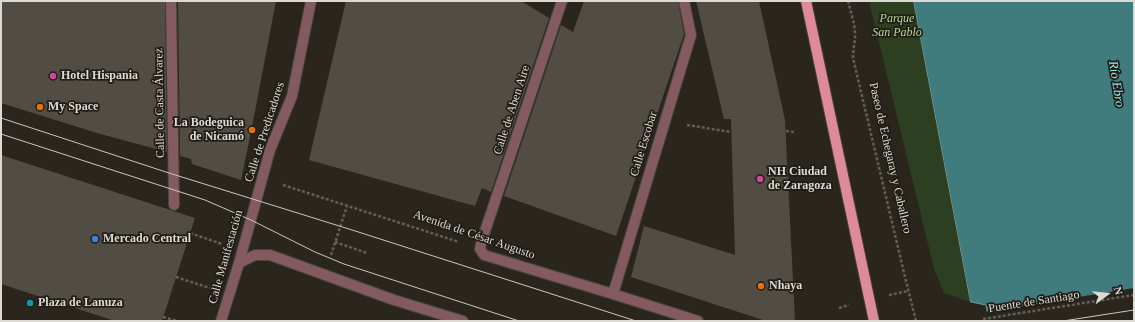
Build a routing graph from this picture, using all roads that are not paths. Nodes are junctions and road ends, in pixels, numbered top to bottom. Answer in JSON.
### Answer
{"nodes":[{"id":1,"x":171,"y":1,"type":"edge"},
{"id":2,"x":311,"y":1,"type":"edge"},
{"id":3,"x":562,"y":1,"type":"edge"},
{"id":4,"x":684,"y":1,"type":"edge"},
{"id":5,"x":806,"y":1,"type":"edge"},
{"id":6,"x":256,"y":200,"type":"joint"},
{"id":7,"x":174,"y":205,"type":"dead end"},
{"id":8,"x":480,"y":249,"type":"joint"},
{"id":9,"x":239,"y":263,"type":"junction"},
{"id":10,"x":613,"y":294,"type":"junction"},
{"id":11,"x":221,"y":321,"type":"edge"},
{"id":12,"x":463,"y":321,"type":"edge"},
{"id":13,"x":698,"y":321,"type":"edge"},
{"id":14,"x":874,"y":321,"type":"edge"}],
"edges":[{"from":1,"to":7,"type":"street","name":"Calle de Casta Álvarez"},
{"from":2,"to":6,"type":"street","name":"Calle de Predicadores"},
{"from":3,"to":8,"type":"street","name":"Calle de Aben Aire"},
{"from":4,"to":10,"type":"street","name":"Calle Escobar"},
{"from":5,"to":14,"type":"main road"},
{"from":6,"to":9,"type":"street","name":"Calle Manifestación"},
{"from":8,"to":10,"type":"street","name":"Avenida de César Augusto"},
{"from":9,"to":11,"type":"street","name":"Calle Manifestación"},
{"from":9,"to":12,"type":"street"},
{"from":10,"to":13,"type":"street","name":"Avenida de César Augusto"}]}
